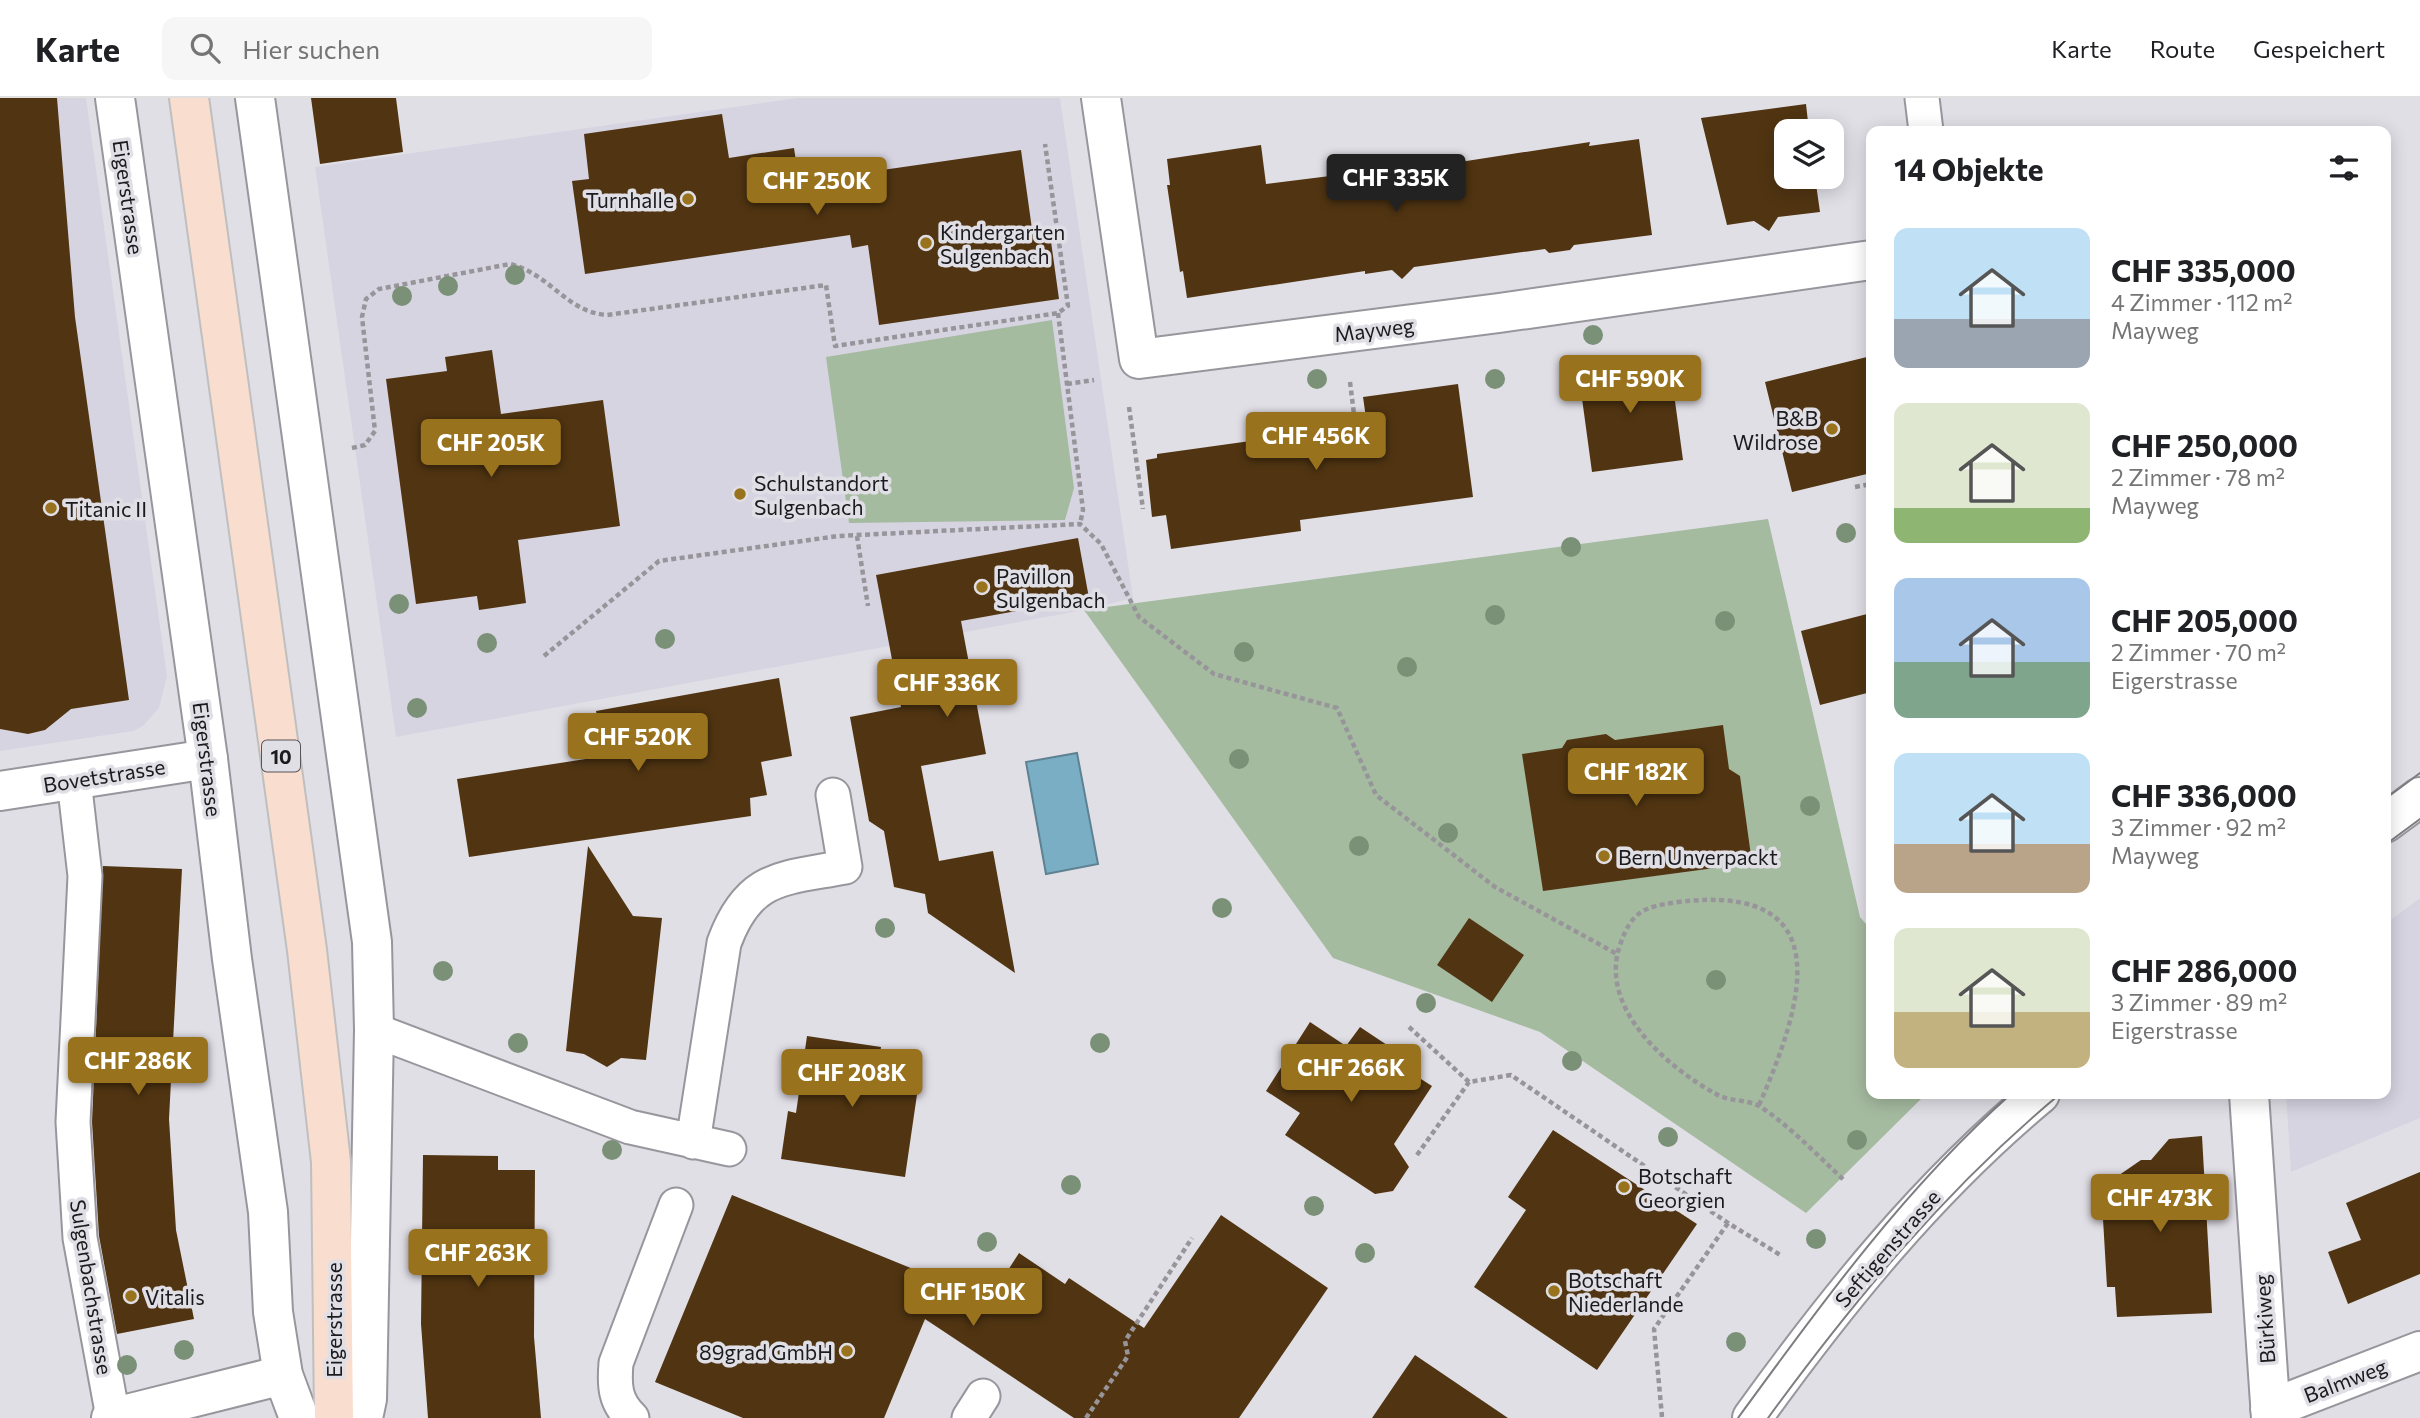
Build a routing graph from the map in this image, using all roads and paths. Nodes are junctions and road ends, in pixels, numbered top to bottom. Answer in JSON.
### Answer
{"nodes":[{"id":1,"x":115,"y":98,"type":"edge"},
{"id":2,"x":189,"y":98,"type":"edge"},
{"id":3,"x":255,"y":98,"type":"edge"},
{"id":4,"x":1101,"y":98,"type":"edge"},
{"id":5,"x":1922,"y":98,"type":"edge"},
{"id":6,"x":1925,"y":126,"type":"edge"},
{"id":7,"x":1045,"y":144,"type":"dead end"},
{"id":8,"x":1866,"y":261,"type":"edge"},
{"id":9,"x":1058,"y":313,"type":"junction"},
{"id":10,"x":1344,"y":333,"type":"junction"},
{"id":11,"x":1099,"y":379,"type":"dead end"},
{"id":12,"x":1067,"y":384,"type":"junction"},
{"id":13,"x":1129,"y":402,"type":"dead end"},
{"id":14,"x":341,"y":451,"type":"dead end"},
{"id":15,"x":1359,"y":455,"type":"dead end"},
{"id":16,"x":1866,"y":485,"type":"edge"},
{"id":17,"x":1855,"y":487,"type":"dead end"},
{"id":18,"x":1143,"y":509,"type":"dead end"},
{"id":19,"x":1080,"y":524,"type":"junction"},
{"id":20,"x":857,"y":536,"type":"junction"},
{"id":21,"x":868,"y":606,"type":"dead end"},
{"id":22,"x":544,"y":656,"type":"dead end"},
{"id":23,"x":208,"y":759,"type":"junction"},
{"id":24,"x":74,"y":779,"type":"junction"},
{"id":25,"x":0,"y":791,"type":"edge"},
{"id":26,"x":832,"y":795,"type":"dead end"},
{"id":27,"x":2420,"y":797,"type":"edge"},
{"id":28,"x":2391,"y":818,"type":"edge"},
{"id":29,"x":1617,"y":954,"type":"junction"},
{"id":30,"x":1409,"y":1027,"type":"dead end"},
{"id":31,"x":374,"y":1030,"type":"junction"},
{"id":32,"x":1469,"y":1082,"type":"junction"},
{"id":33,"x":2034,"y":1099,"type":"edge"},
{"id":34,"x":2249,"y":1099,"type":"edge"},
{"id":35,"x":1759,"y":1105,"type":"junction"},
{"id":36,"x":693,"y":1142,"type":"junction"},
{"id":37,"x":729,"y":1149,"type":"dead end"},
{"id":38,"x":1417,"y":1155,"type":"dead end"},
{"id":39,"x":1845,"y":1181,"type":"dead end"},
{"id":40,"x":676,"y":1205,"type":"dead end"},
{"id":41,"x":1728,"y":1223,"type":"junction"},
{"id":42,"x":1192,"y":1238,"type":"dead end"},
{"id":43,"x":1782,"y":1256,"type":"dead end"},
{"id":44,"x":2420,"y":1351,"type":"edge"},
{"id":45,"x":283,"y":1375,"type":"junction"},
{"id":46,"x":2270,"y":1414,"type":"edge"},
{"id":47,"x":1662,"y":1417,"type":"edge"},
{"id":48,"x":112,"y":1418,"type":"edge"},
{"id":49,"x":299,"y":1418,"type":"edge"},
{"id":50,"x":334,"y":1418,"type":"edge"},
{"id":51,"x":363,"y":1418,"type":"edge"},
{"id":52,"x":632,"y":1418,"type":"edge"},
{"id":53,"x":1086,"y":1418,"type":"edge"},
{"id":54,"x":1752,"y":1418,"type":"edge"}],
"edges":[{"from":1,"to":23,"type":"main road","name":"Eigerstrasse"},
{"from":2,"to":50,"type":"main road","name":"Eigerstrasse","number":"10"},
{"from":3,"to":31,"type":"main road","name":"Eigerstrasse"},
{"from":4,"to":10,"type":"main road","name":"Mayweg"},
{"from":5,"to":6,"type":"lane"},
{"from":7,"to":9,"type":"path"},
{"from":8,"to":10,"type":"main road","name":"Mayweg"},
{"from":9,"to":12,"type":"path"},
{"from":9,"to":14,"type":"path"},
{"from":10,"to":15,"type":"path"},
{"from":11,"to":12,"type":"path"},
{"from":12,"to":19,"type":"path"},
{"from":13,"to":18,"type":"path"},
{"from":16,"to":17,"type":"path"},
{"from":19,"to":20,"type":"path"},
{"from":19,"to":29,"type":"path"},
{"from":20,"to":21,"type":"path"},
{"from":20,"to":22,"type":"path"},
{"from":23,"to":24,"type":"main road","name":"Bovetstrasse"},
{"from":23,"to":45,"type":"main road","name":"Eigerstrasse"},
{"from":24,"to":25,"type":"main road","name":"Bovetstrasse"},
{"from":24,"to":48,"type":"lane","name":"Sulgenbachstrasse"},
{"from":26,"to":36,"type":"lane"},
{"from":27,"to":28,"type":"main road"},
{"from":29,"to":35,"type":"path"},
{"from":29,"to":35,"type":"path"},
{"from":30,"to":32,"type":"path"},
{"from":31,"to":36,"type":"lane"},
{"from":31,"to":51,"type":"main road","name":"Eigerstrasse"},
{"from":32,"to":38,"type":"path"},
{"from":32,"to":41,"type":"path"},
{"from":33,"to":54,"type":"main road","name":"Seftigenstrasse"},
{"from":34,"to":46,"type":"main road","name":"Bürkiweg"},
{"from":35,"to":39,"type":"path"},
{"from":36,"to":37,"type":"lane"},
{"from":40,"to":52,"type":"lane"},
{"from":41,"to":43,"type":"path"},
{"from":41,"to":47,"type":"path"},
{"from":42,"to":53,"type":"path"},
{"from":44,"to":46,"type":"main road","name":"Balmweg"},
{"from":45,"to":48,"type":"main road","name":"Sulgenbachstrasse"},
{"from":45,"to":49,"type":"main road","name":"Eigerstrasse"}]}
